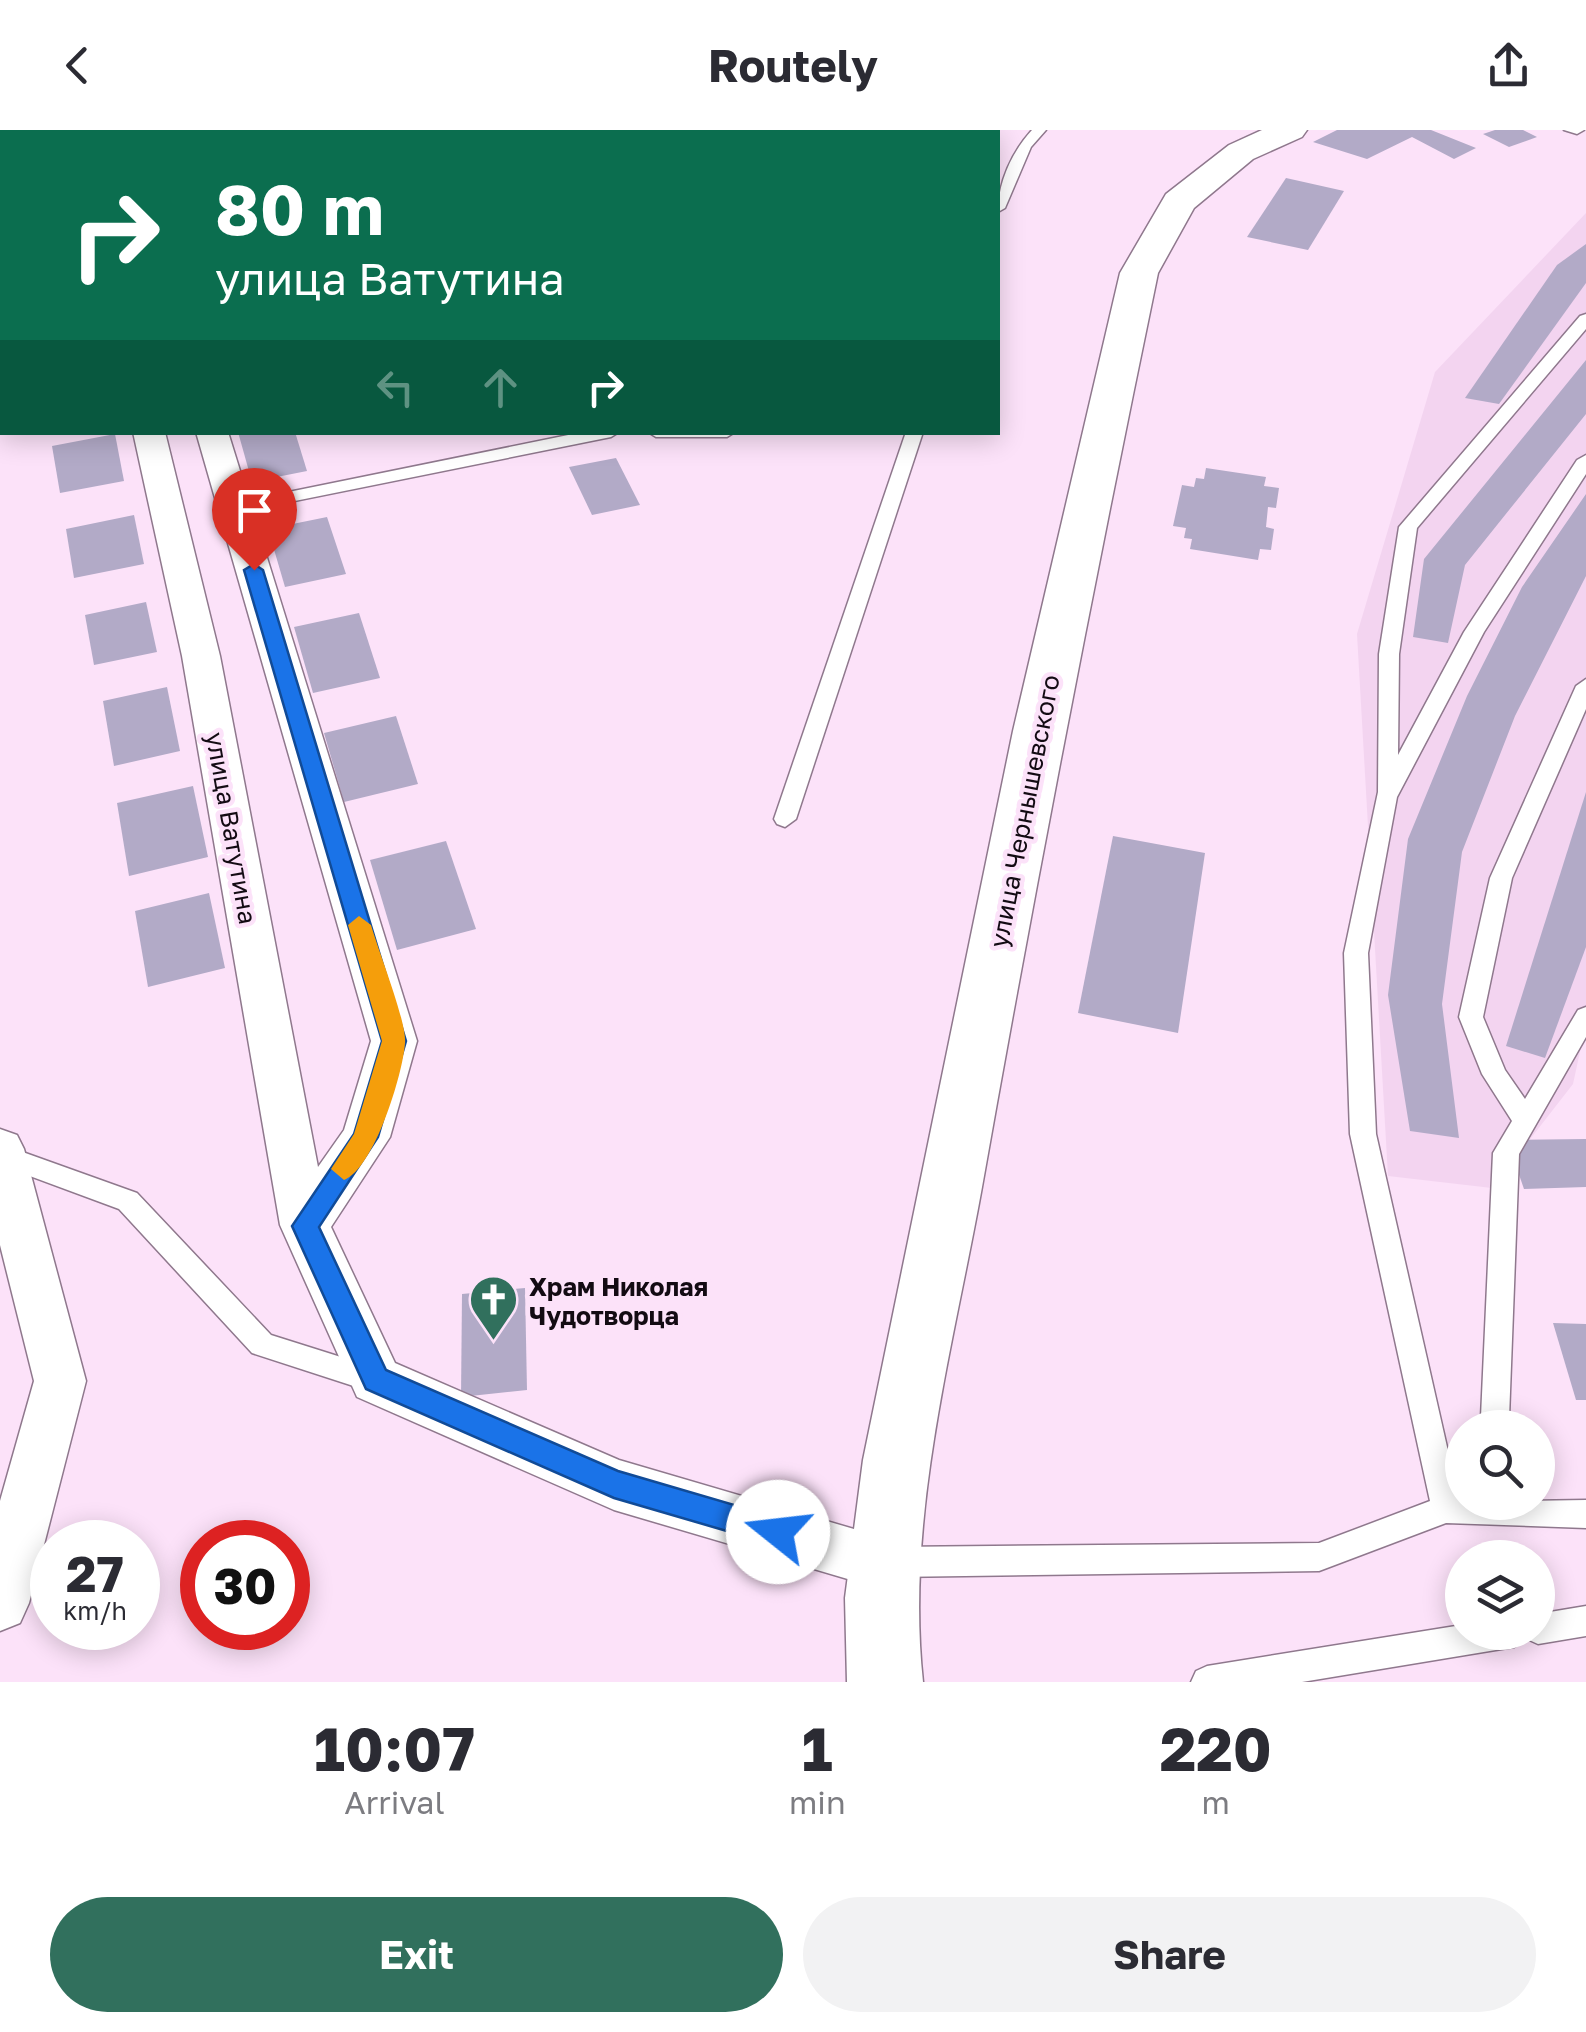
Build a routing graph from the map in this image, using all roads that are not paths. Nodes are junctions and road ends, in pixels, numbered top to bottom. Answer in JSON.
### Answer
{"nodes":[{"id":1,"x":1039,"y":130,"type":"edge"},
{"id":2,"x":1290,"y":130,"type":"edge"},
{"id":3,"x":1000,"y":203,"type":"edge"},
{"id":4,"x":1586,"y":319,"type":"edge"},
{"id":5,"x":150,"y":435,"type":"edge"},
{"id":6,"x":596,"y":435,"type":"edge"},
{"id":7,"x":914,"y":435,"type":"edge"},
{"id":8,"x":210,"y":436,"type":"edge"},
{"id":9,"x":1586,"y":460,"type":"edge"},
{"id":10,"x":234,"y":508,"type":"junction"},
{"id":11,"x":1586,"y":686,"type":"edge"},
{"id":12,"x":1386,"y":797,"type":"junction"},
{"id":13,"x":785,"y":819,"type":"dead end"},
{"id":14,"x":1586,"y":1016,"type":"edge"},
{"id":15,"x":1525,"y":1120,"type":"junction"},
{"id":16,"x":2,"y":1152,"type":"edge"},
{"id":17,"x":305,"y":1226,"type":"junction"},
{"id":18,"x":376,"y":1380,"type":"junction"},
{"id":19,"x":1495,"y":1410,"type":"edge"},
{"id":20,"x":1445,"y":1505,"type":"edge"},
{"id":21,"x":1445,"y":1509,"type":"edge"},
{"id":22,"x":1555,"y":1513,"type":"edge"},
{"id":23,"x":1586,"y":1514,"type":"edge"},
{"id":24,"x":885,"y":1562,"type":"junction"},
{"id":25,"x":0,"y":1603,"type":"edge"},
{"id":26,"x":1586,"y":1621,"type":"edge"},
{"id":27,"x":1555,"y":1626,"type":"edge"},
{"id":28,"x":1445,"y":1643,"type":"edge"},
{"id":29,"x":885,"y":1682,"type":"edge"},
{"id":30,"x":1206,"y":1682,"type":"edge"}],
"edges":[{"from":1,"to":3,"type":"lane"},
{"from":2,"to":24,"type":"main road","name":"улица Чернышевского"},
{"from":4,"to":12,"type":"lane"},
{"from":5,"to":17,"type":"street","name":"улица Ватутина"},
{"from":6,"to":10,"type":"lane"},
{"from":7,"to":13,"type":"lane"},
{"from":8,"to":10,"type":"street"},
{"from":9,"to":12,"type":"lane"},
{"from":10,"to":17,"type":"street"},
{"from":11,"to":15,"type":"lane"},
{"from":12,"to":20,"type":"lane"},
{"from":14,"to":15,"type":"lane"},
{"from":15,"to":19,"type":"lane"},
{"from":16,"to":18,"type":"lane"},
{"from":16,"to":25,"type":"street"},
{"from":17,"to":18,"type":"street","name":"улица Ватутина"},
{"from":18,"to":24,"type":"street"},
{"from":21,"to":24,"type":"lane"},
{"from":22,"to":23,"type":"lane"},
{"from":24,"to":29,"type":"main road","name":"улица Чернышевского"},
{"from":26,"to":27,"type":"lane"},
{"from":28,"to":30,"type":"lane"}]}
